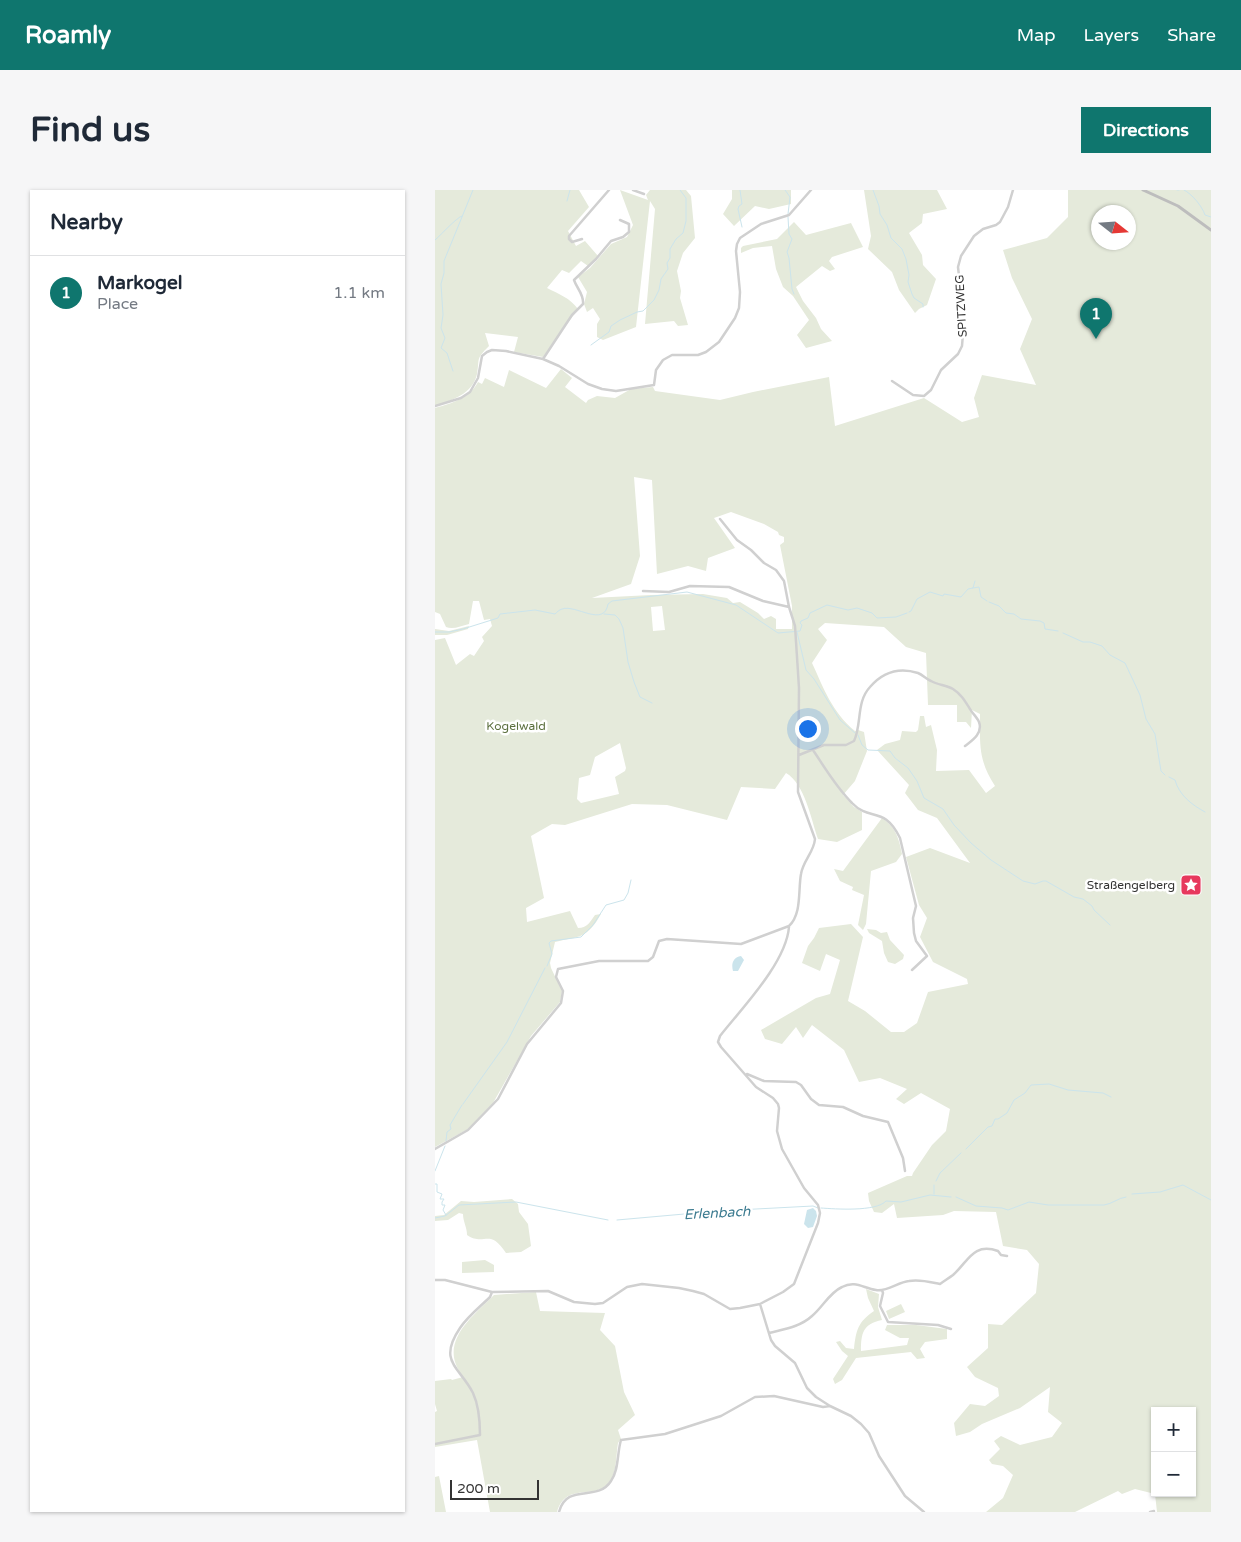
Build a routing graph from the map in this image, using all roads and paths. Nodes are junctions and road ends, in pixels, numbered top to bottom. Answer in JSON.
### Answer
{"nodes":[{"id":1,"x":609,"y":190,"type":"edge"},
{"id":2,"x":633,"y":190,"type":"edge"},
{"id":3,"x":642,"y":190,"type":"edge"},
{"id":4,"x":811,"y":190,"type":"edge"},
{"id":5,"x":1013,"y":190,"type":"edge"},
{"id":6,"x":1143,"y":190,"type":"edge"},
{"id":7,"x":620,"y":220,"type":"dead end"},
{"id":8,"x":1211,"y":230,"type":"edge"},
{"id":9,"x":582,"y":239,"type":"dead end"},
{"id":10,"x":543,"y":359,"type":"junction"},
{"id":11,"x":892,"y":381,"type":"dead end"},
{"id":12,"x":435,"y":406,"type":"edge"},
{"id":13,"x":720,"y":519,"type":"dead end"},
{"id":14,"x":643,"y":591,"type":"dead end"},
{"id":15,"x":789,"y":607,"type":"junction"},
{"id":16,"x":965,"y":746,"type":"dead end"},
{"id":17,"x":813,"y":750,"type":"junction"},
{"id":18,"x":799,"y":755,"type":"junction"},
{"id":19,"x":789,"y":926,"type":"junction"},
{"id":20,"x":912,"y":970,"type":"dead end"},
{"id":21,"x":746,"y":1074,"type":"junction"},
{"id":22,"x":435,"y":1149,"type":"edge"},
{"id":23,"x":905,"y":1171,"type":"dead end"},
{"id":24,"x":1007,"y":1256,"type":"dead end"},
{"id":25,"x":435,"y":1280,"type":"edge"},
{"id":26,"x":882,"y":1290,"type":"junction"},
{"id":27,"x":492,"y":1292,"type":"junction"},
{"id":28,"x":760,"y":1304,"type":"junction"},
{"id":29,"x":951,"y":1328,"type":"dead end"},
{"id":30,"x":769,"y":1333,"type":"junction"},
{"id":31,"x":830,"y":1406,"type":"junction"},
{"id":32,"x":435,"y":1444,"type":"edge"},
{"id":33,"x":559,"y":1512,"type":"edge"},
{"id":34,"x":924,"y":1512,"type":"edge"}],
"edges":[{"from":1,"to":9,"type":"street"},
{"from":2,"to":3,"type":"street"},
{"from":4,"to":10,"type":"street"},
{"from":5,"to":11,"type":"street","name":"SPITZWEG"},
{"from":6,"to":8,"type":"main road"},
{"from":7,"to":10,"type":"street"},
{"from":10,"to":12,"type":"street"},
{"from":13,"to":15,"type":"street"},
{"from":14,"to":15,"type":"street"},
{"from":15,"to":18,"type":"street"},
{"from":16,"to":17,"type":"street"},
{"from":17,"to":18,"type":"street"},
{"from":17,"to":20,"type":"street"},
{"from":18,"to":19,"type":"street"},
{"from":19,"to":21,"type":"street"},
{"from":19,"to":22,"type":"street"},
{"from":21,"to":23,"type":"street"},
{"from":21,"to":28,"type":"street"},
{"from":24,"to":26,"type":"street"},
{"from":25,"to":27,"type":"street"},
{"from":26,"to":29,"type":"street"},
{"from":26,"to":30,"type":"street"},
{"from":27,"to":28,"type":"street"},
{"from":27,"to":32,"type":"street"},
{"from":28,"to":30,"type":"street"},
{"from":30,"to":31,"type":"street"},
{"from":31,"to":33,"type":"street"},
{"from":31,"to":34,"type":"street"}]}
